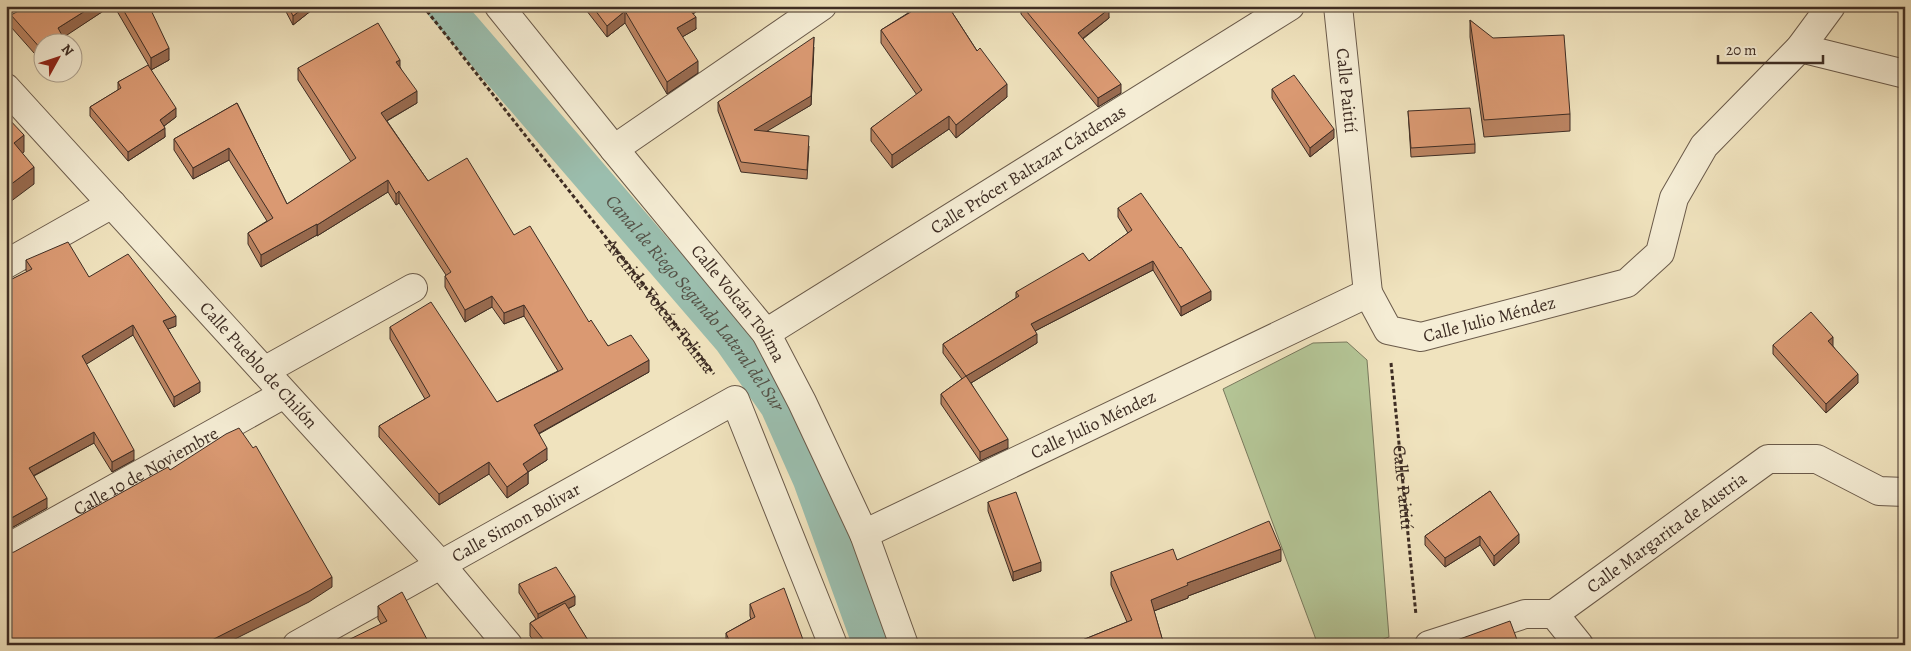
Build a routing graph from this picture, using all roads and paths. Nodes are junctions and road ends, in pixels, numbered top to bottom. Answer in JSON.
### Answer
{"nodes":[{"id":1,"x":423,"y":6,"type":"edge"},
{"id":2,"x":499,"y":6,"type":"edge"},
{"id":3,"x":822,"y":6,"type":"edge"},
{"id":4,"x":1290,"y":6,"type":"edge"},
{"id":5,"x":1338,"y":6,"type":"edge"},
{"id":6,"x":1831,"y":6,"type":"edge"},
{"id":7,"x":1800,"y":48,"type":"junction"},
{"id":8,"x":1905,"y":74,"type":"edge"},
{"id":9,"x":6,"y":88,"type":"edge"},
{"id":10,"x":614,"y":150,"type":"junction"},
{"id":11,"x":112,"y":204,"type":"junction"},
{"id":12,"x":6,"y":264,"type":"edge"},
{"id":13,"x":413,"y":288,"type":"dead end"},
{"id":14,"x":1368,"y":294,"type":"junction"},
{"id":15,"x":1388,"y":330,"type":"junction"},
{"id":16,"x":766,"y":333,"type":"junction"},
{"id":17,"x":264,"y":371,"type":"junction"},
{"id":18,"x":284,"y":394,"type":"junction"},
{"id":19,"x":734,"y":400,"type":"junction"},
{"id":20,"x":1905,"y":492,"type":"edge"},
{"id":21,"x":864,"y":534,"type":"junction"},
{"id":22,"x":6,"y":549,"type":"edge"},
{"id":23,"x":441,"y":565,"type":"junction"},
{"id":24,"x":1554,"y":614,"type":"junction"},
{"id":25,"x":1416,"y":615,"type":"dead end"},
{"id":26,"x":1433,"y":644,"type":"edge"},
{"id":27,"x":297,"y":645,"type":"edge"},
{"id":28,"x":508,"y":645,"type":"edge"},
{"id":29,"x":833,"y":645,"type":"edge"},
{"id":30,"x":904,"y":645,"type":"edge"},
{"id":31,"x":1579,"y":645,"type":"edge"}],
"edges":[{"from":1,"to":19,"type":"path","name":"Avenida Volcán Tolima"},
{"from":2,"to":10,"type":"street","name":"Calle Volcán Tolima"},
{"from":3,"to":10,"type":"street"},
{"from":4,"to":16,"type":"street","name":"Calle Prócer Baltazar Cárdenas"},
{"from":5,"to":14,"type":"street","name":"Calle Paitití"},
{"from":6,"to":7,"type":"street","name":"Calle Julio Méndez"},
{"from":7,"to":8,"type":"street"},
{"from":7,"to":15,"type":"street","name":"Calle Julio Méndez"},
{"from":9,"to":11,"type":"street","name":"Calle Pueblo de Chilón"},
{"from":10,"to":16,"type":"street","name":"Calle Volcán Tolima"},
{"from":11,"to":12,"type":"street"},
{"from":11,"to":17,"type":"street","name":"Calle Pueblo de Chilón"},
{"from":13,"to":17,"type":"street"},
{"from":14,"to":15,"type":"street"},
{"from":14,"to":21,"type":"street","name":"Calle Julio Méndez"},
{"from":15,"to":25,"type":"path","name":"Calle Paitití"},
{"from":16,"to":21,"type":"street","name":"Calle Volcán Tolima"},
{"from":17,"to":18,"type":"street","name":"Calle Pueblo de Chilón"},
{"from":18,"to":22,"type":"street","name":"Calle 10 de Noviembre"},
{"from":18,"to":23,"type":"street","name":"Calle Pueblo de Chilón"},
{"from":19,"to":23,"type":"street","name":"Calle Simon Bolivar"},
{"from":19,"to":29,"type":"street"},
{"from":20,"to":24,"type":"street","name":"Calle Margarita de Austria"},
{"from":21,"to":30,"type":"street","name":"Calle Volcán Tolima"},
{"from":23,"to":27,"type":"street","name":"Calle Simon Bolivar"},
{"from":23,"to":28,"type":"street","name":"Calle Pueblo de Chilón"},
{"from":24,"to":26,"type":"street"},
{"from":24,"to":31,"type":"street"}]}
